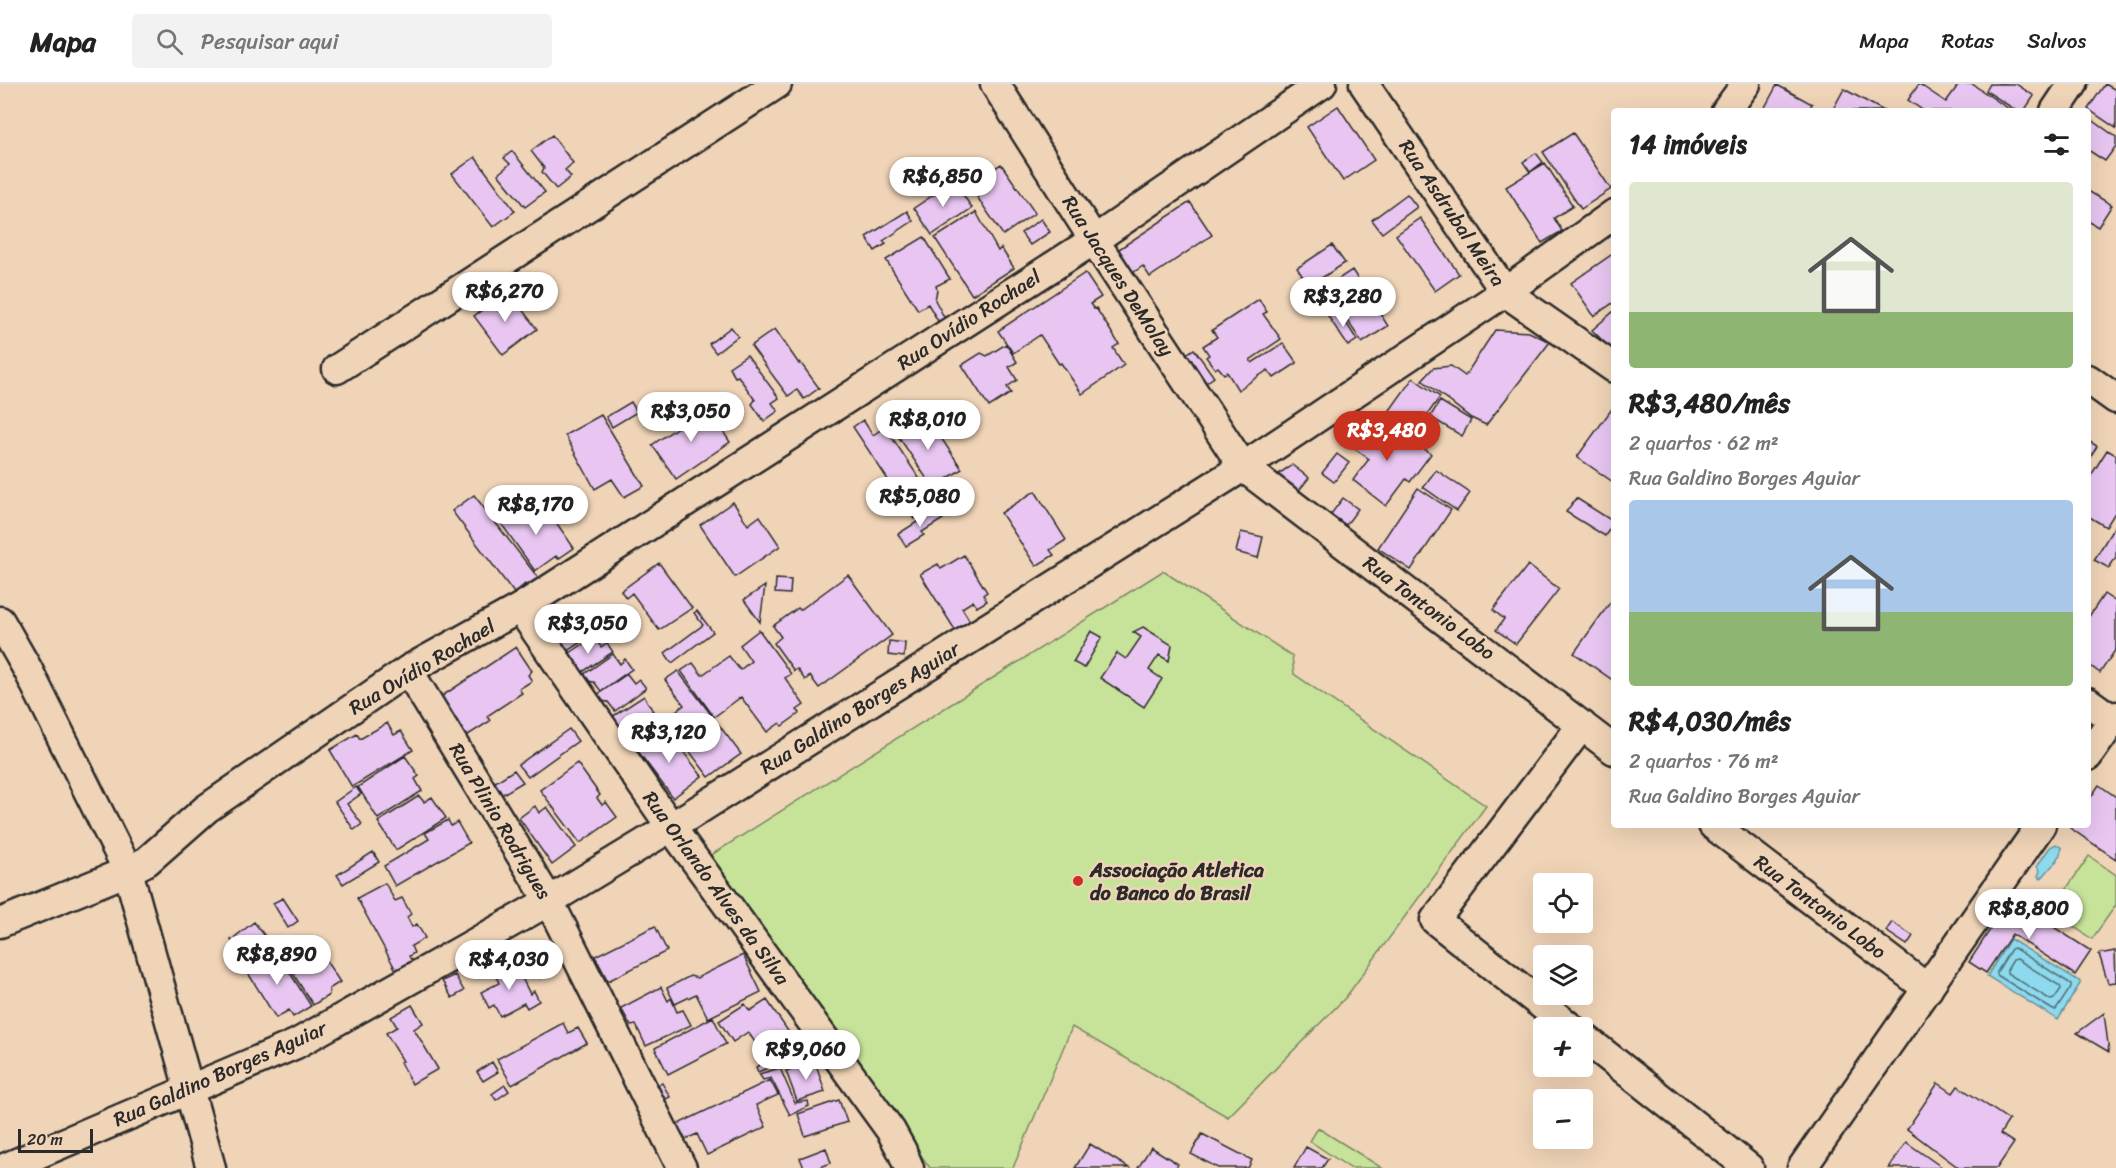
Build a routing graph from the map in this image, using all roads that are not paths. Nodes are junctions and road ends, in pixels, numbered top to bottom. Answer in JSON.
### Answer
{"nodes":[{"id":1,"x":777,"y":84,"type":"edge"},
{"id":2,"x":995,"y":84,"type":"edge"},
{"id":3,"x":1322,"y":84,"type":"edge"},
{"id":4,"x":1364,"y":84,"type":"edge"},
{"id":5,"x":1746,"y":84,"type":"edge"},
{"id":6,"x":2073,"y":84,"type":"edge"},
{"id":7,"x":1728,"y":108,"type":"edge"},
{"id":8,"x":2057,"y":108,"type":"edge"},
{"id":9,"x":1611,"y":216,"type":"edge"},
{"id":10,"x":1094,"y":240,"type":"junction"},
{"id":11,"x":1505,"y":292,"type":"junction"},
{"id":12,"x":1611,"y":366,"type":"edge"},
{"id":13,"x":337,"y":369,"type":"dead end"},
{"id":14,"x":2091,"y":381,"type":"edge"},
{"id":15,"x":2116,"y":399,"type":"edge"},
{"id":16,"x":1243,"y":467,"type":"junction"},
{"id":17,"x":519,"y":608,"type":"junction"},
{"id":18,"x":0,"y":621,"type":"edge"},
{"id":19,"x":408,"y":670,"type":"junction"},
{"id":20,"x":2091,"y":704,"type":"edge"},
{"id":21,"x":2115,"y":719,"type":"edge"},
{"id":22,"x":1582,"y":725,"type":"junction"},
{"id":23,"x":1611,"y":748,"type":"edge"},
{"id":24,"x":2091,"y":752,"type":"edge"},
{"id":25,"x":671,"y":826,"type":"junction"},
{"id":26,"x":1717,"y":828,"type":"edge"},
{"id":27,"x":2039,"y":828,"type":"edge"},
{"id":28,"x":128,"y":871,"type":"junction"},
{"id":29,"x":549,"y":901,"type":"junction"},
{"id":30,"x":0,"y":923,"type":"edge"},
{"id":31,"x":1928,"y":989,"type":"junction"},
{"id":32,"x":1557,"y":1017,"type":"edge"},
{"id":33,"x":1593,"y":1045,"type":"edge"},
{"id":34,"x":190,"y":1090,"type":"junction"},
{"id":35,"x":5,"y":1168,"type":"edge"},
{"id":36,"x":211,"y":1168,"type":"edge"},
{"id":37,"x":682,"y":1168,"type":"edge"},
{"id":38,"x":909,"y":1168,"type":"edge"},
{"id":39,"x":1749,"y":1168,"type":"edge"},
{"id":40,"x":1802,"y":1168,"type":"edge"}],
"edges":[{"from":1,"to":13,"type":"street"},
{"from":2,"to":10,"type":"street","name":"Rua Jacques DeMolay"},
{"from":3,"to":10,"type":"street","name":"Rua Ovídio Rochael"},
{"from":4,"to":11,"type":"street","name":"Rua Asdrubal Meira"},
{"from":5,"to":7,"type":"street"},
{"from":6,"to":8,"type":"street"},
{"from":9,"to":11,"type":"street","name":"Rua Galdino Borges Aguiar"},
{"from":10,"to":16,"type":"street","name":"Rua Jacques DeMolay"},
{"from":10,"to":17,"type":"street","name":"Rua Ovídio Rochael"},
{"from":11,"to":12,"type":"street","name":"Rua Asdrubal Meira"},
{"from":11,"to":16,"type":"street","name":"Rua Galdino Borges Aguiar"},
{"from":14,"to":15,"type":"street"},
{"from":16,"to":22,"type":"street","name":"Rua Tontonio Lobo"},
{"from":16,"to":25,"type":"street","name":"Rua Galdino Borges Aguiar"},
{"from":17,"to":19,"type":"street","name":"Rua Ovídio Rochael"},
{"from":17,"to":25,"type":"street","name":"Rua Orlando Alves da Silva"},
{"from":18,"to":28,"type":"street"},
{"from":19,"to":28,"type":"street","name":"Rua Ovídio Rochael"},
{"from":19,"to":29,"type":"street","name":"Rua Plinio Rodrigues"},
{"from":20,"to":21,"type":"street"},
{"from":21,"to":24,"type":"street"},
{"from":22,"to":23,"type":"street","name":"Rua Tontonio Lobo"},
{"from":22,"to":32,"type":"street"},
{"from":25,"to":29,"type":"street","name":"Rua Galdino Borges Aguiar"},
{"from":25,"to":38,"type":"street","name":"Rua Orlando Alves da Silva"},
{"from":26,"to":31,"type":"street","name":"Rua Tontonio Lobo"},
{"from":27,"to":31,"type":"street"},
{"from":28,"to":30,"type":"street","name":"Rua Ovídio Rochael"},
{"from":28,"to":34,"type":"street"},
{"from":29,"to":34,"type":"street","name":"Rua Galdino Borges Aguiar"},
{"from":29,"to":37,"type":"street","name":"Rua Plinio Rodrigues"},
{"from":31,"to":40,"type":"street"},
{"from":33,"to":39,"type":"street"},
{"from":34,"to":35,"type":"street","name":"Rua Galdino Borges Aguiar"},
{"from":34,"to":36,"type":"street"}]}
